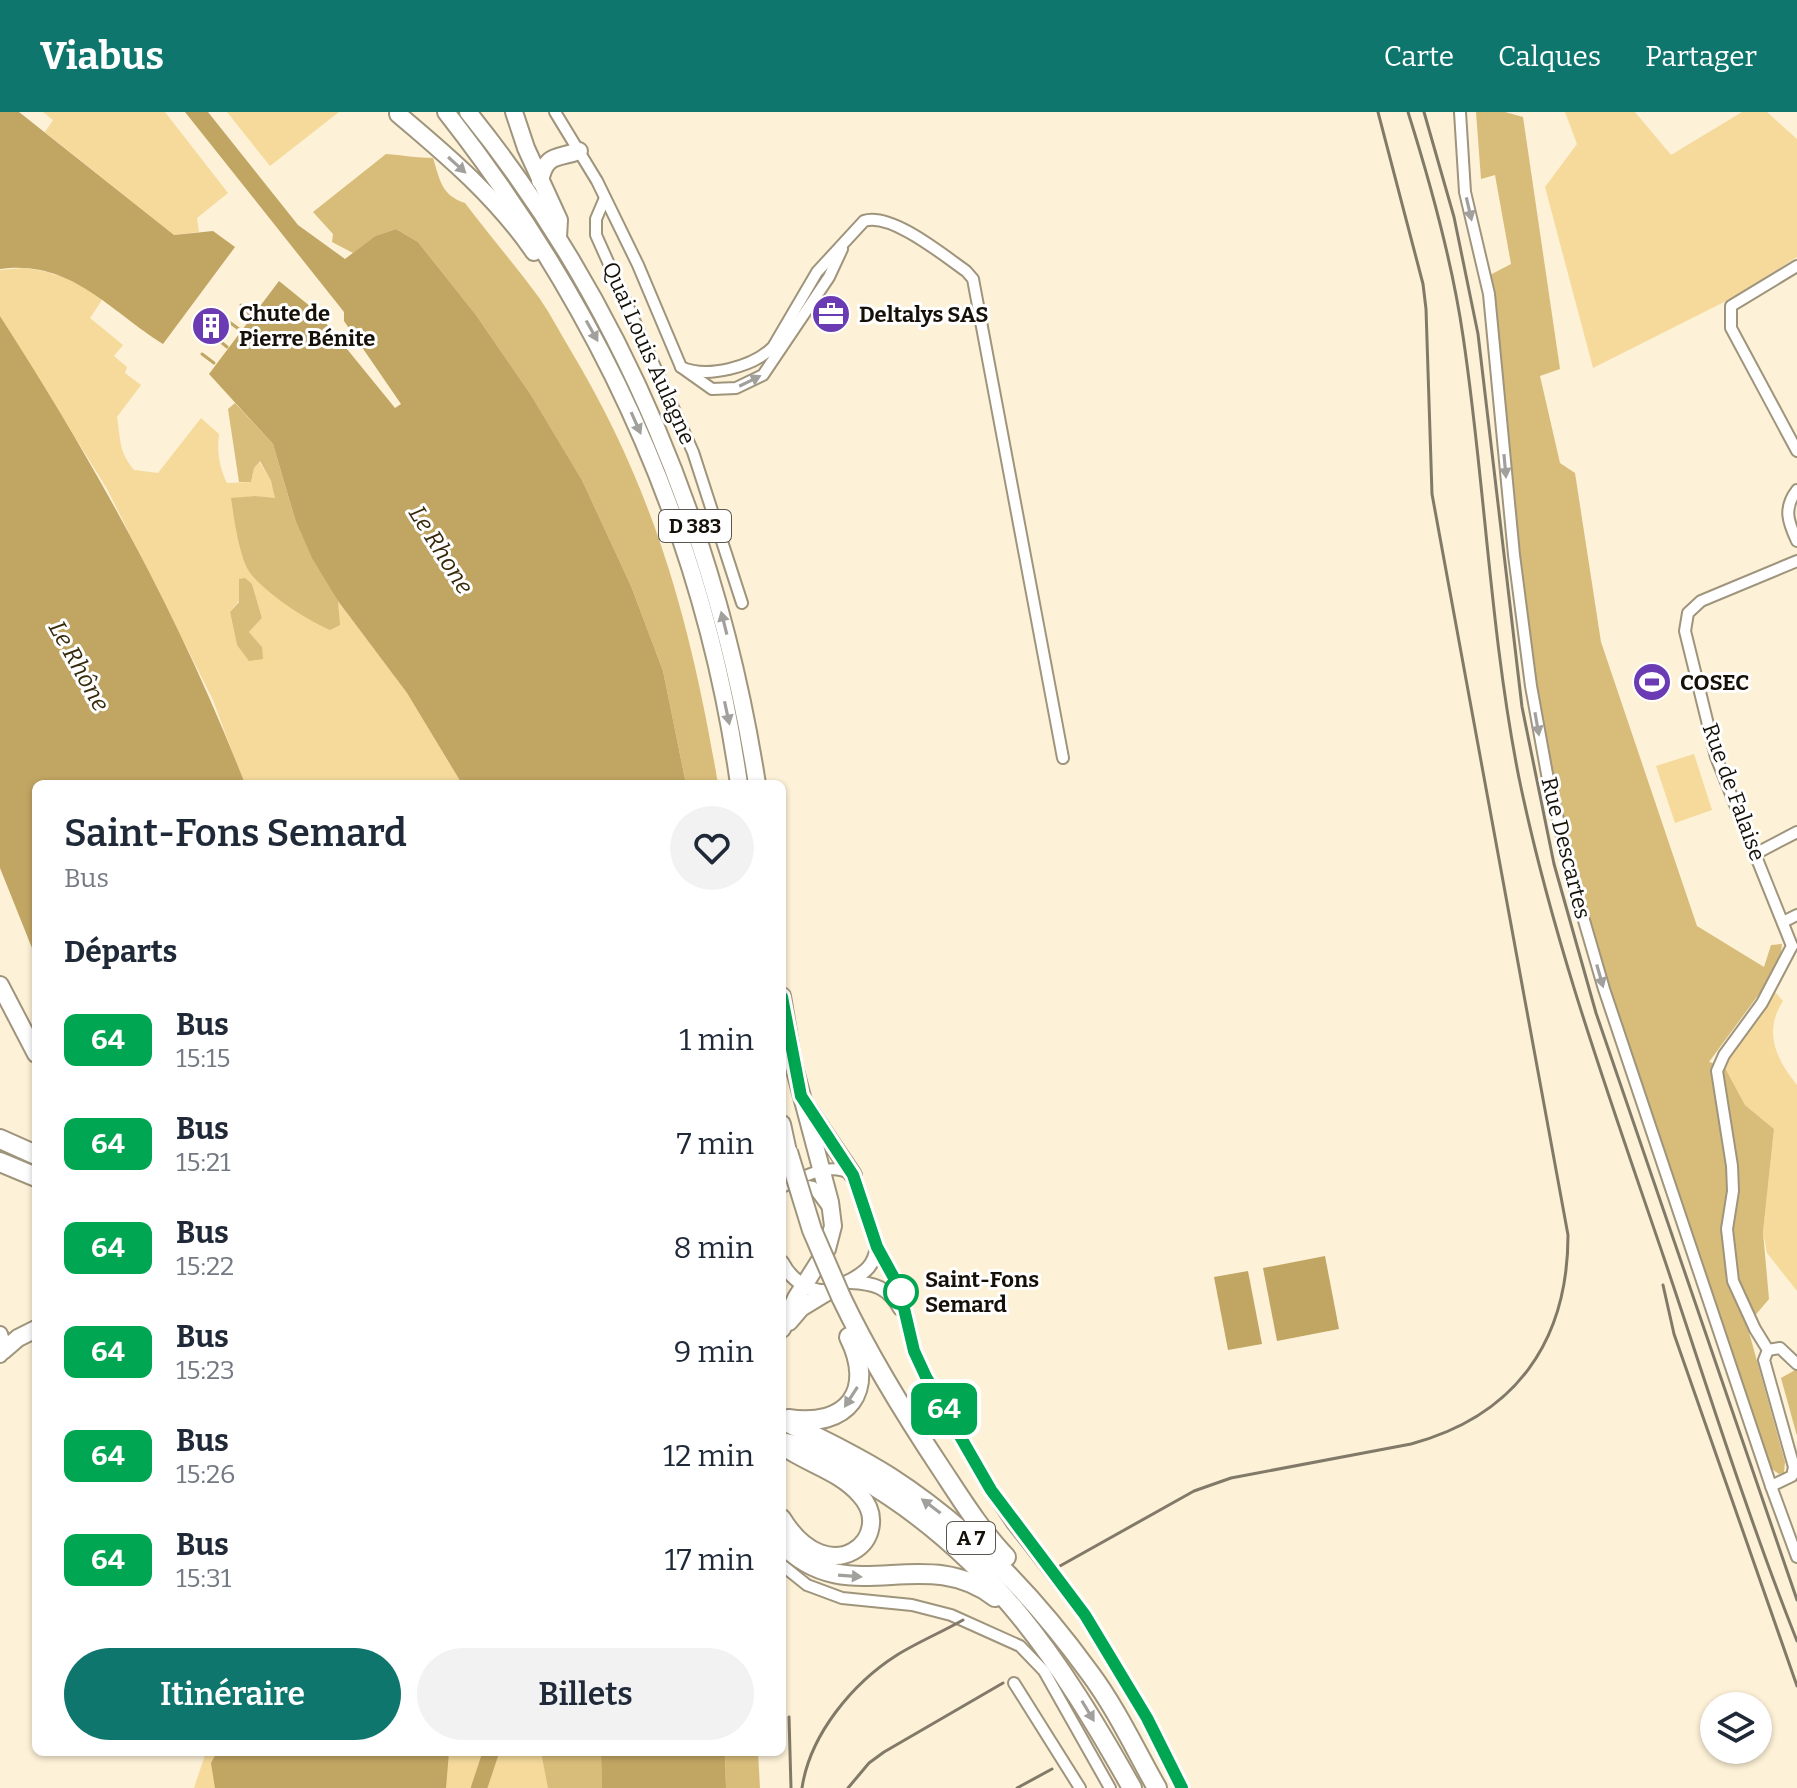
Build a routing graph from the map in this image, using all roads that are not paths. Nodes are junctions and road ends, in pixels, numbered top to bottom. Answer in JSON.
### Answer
{"nodes":[{"id":1,"x":446,"y":112,"type":"edge"},
{"id":2,"x":468,"y":112,"type":"edge"},
{"id":3,"x":514,"y":112,"type":"edge"},
{"id":4,"x":555,"y":112,"type":"edge"},
{"id":5,"x":1460,"y":112,"type":"edge"},
{"id":6,"x":397,"y":113,"type":"edge"},
{"id":7,"x":579,"y":151,"type":"junction"},
{"id":8,"x":540,"y":181,"type":"junction"},
{"id":9,"x":605,"y":198,"type":"junction"},
{"id":10,"x":847,"y":239,"type":"junction"},
{"id":11,"x":558,"y":240,"type":"junction"},
{"id":12,"x":1797,"y":266,"type":"edge"},
{"id":13,"x":556,"y":269,"type":"junction"},
{"id":14,"x":681,"y":367,"type":"junction"},
{"id":15,"x":1797,"y":451,"type":"edge"},
{"id":16,"x":1797,"y":490,"type":"edge"},
{"id":17,"x":1797,"y":541,"type":"edge"},
{"id":18,"x":1797,"y":561,"type":"edge"},
{"id":19,"x":742,"y":603,"type":"dead end"},
{"id":20,"x":1063,"y":758,"type":"dead end"},
{"id":21,"x":738,"y":780,"type":"edge"},
{"id":22,"x":756,"y":780,"type":"edge"},
{"id":23,"x":1797,"y":832,"type":"edge"},
{"id":24,"x":1755,"y":854,"type":"junction"},
{"id":25,"x":1797,"y":915,"type":"edge"},
{"id":26,"x":1783,"y":922,"type":"junction"},
{"id":27,"x":1795,"y":946,"type":"edge"},
{"id":28,"x":0,"y":985,"type":"edge"},
{"id":29,"x":786,"y":1017,"type":"edge"},
{"id":30,"x":32,"y":1046,"type":"edge"},
{"id":31,"x":801,"y":1096,"type":"junction"},
{"id":32,"x":0,"y":1139,"type":"edge"},
{"id":33,"x":786,"y":1143,"type":"edge"},
{"id":34,"x":788,"y":1152,"type":"joint"},
{"id":35,"x":32,"y":1153,"type":"edge"},
{"id":36,"x":0,"y":1162,"type":"edge"},
{"id":37,"x":821,"y":1171,"type":"junction"},
{"id":38,"x":32,"y":1175,"type":"edge"},
{"id":39,"x":853,"y":1175,"type":"junction"},
{"id":40,"x":0,"y":1177,"type":"edge"},
{"id":41,"x":786,"y":1180,"type":"edge"},
{"id":42,"x":786,"y":1181,"type":"edge"},
{"id":43,"x":32,"y":1187,"type":"edge"},
{"id":44,"x":786,"y":1189,"type":"edge"},
{"id":45,"x":832,"y":1215,"type":"junction"},
{"id":46,"x":877,"y":1247,"type":"junction"},
{"id":47,"x":786,"y":1270,"type":"edge"},
{"id":48,"x":804,"y":1286,"type":"junction"},
{"id":49,"x":837,"y":1293,"type":"junction"},
{"id":50,"x":786,"y":1321,"type":"edge"},
{"id":51,"x":786,"y":1325,"type":"edge"},
{"id":52,"x":908,"y":1325,"type":"junction"},
{"id":53,"x":32,"y":1331,"type":"edge"},
{"id":54,"x":1,"y":1347,"type":"edge"},
{"id":55,"x":1768,"y":1350,"type":"junction"},
{"id":56,"x":1797,"y":1364,"type":"edge"},
{"id":57,"x":786,"y":1419,"type":"edge"},
{"id":58,"x":786,"y":1421,"type":"edge"},
{"id":59,"x":786,"y":1444,"type":"edge"},
{"id":60,"x":786,"y":1446,"type":"edge"},
{"id":61,"x":1771,"y":1486,"type":"junction"},
{"id":62,"x":786,"y":1523,"type":"edge"},
{"id":63,"x":786,"y":1547,"type":"edge"},
{"id":64,"x":1797,"y":1557,"type":"edge"},
{"id":65,"x":786,"y":1568,"type":"edge"},
{"id":66,"x":1045,"y":1646,"type":"junction"},
{"id":67,"x":1014,"y":1683,"type":"dead end"},
{"id":68,"x":1113,"y":1709,"type":"junction"},
{"id":69,"x":1080,"y":1788,"type":"edge"},
{"id":70,"x":1110,"y":1788,"type":"edge"},
{"id":71,"x":1132,"y":1788,"type":"edge"},
{"id":72,"x":1157,"y":1788,"type":"edge"},
{"id":73,"x":1182,"y":1788,"type":"edge"}],
"edges":[{"from":1,"to":13,"type":"highway","number":"D 383"},
{"from":2,"to":11,"type":"highway","number":"D 383"},
{"from":3,"to":8,"type":"highway"},
{"from":4,"to":7,"type":"street"},
{"from":5,"to":61,"type":"street","name":"Rue Descartes","one_way":true},
{"from":6,"to":13,"type":"highway","one_way":true},
{"from":7,"to":8,"type":"highway"},
{"from":7,"to":9,"type":"street"},
{"from":8,"to":11,"type":"highway"},
{"from":9,"to":14,"type":"street"},
{"from":9,"to":19,"type":"street","name":"Quai Louis Aulagne"},
{"from":10,"to":14,"type":"street"},
{"from":14,"to":10,"type":"street","one_way":true},
{"from":10,"to":20,"type":"street"},
{"from":22,"to":11,"type":"highway","number":"D 383","one_way":true},
{"from":12,"to":15,"type":"street"},
{"from":13,"to":21,"type":"highway","number":"D 383","one_way":true},
{"from":16,"to":17,"type":"street"},
{"from":18,"to":24,"type":"street","name":"Rue de Falaise"},
{"from":23,"to":24,"type":"street"},
{"from":24,"to":26,"type":"street","name":"Rue de Falaise"},
{"from":25,"to":26,"type":"street"},
{"from":26,"to":27,"type":"street","name":"Rue de Falaise"},
{"from":27,"to":55,"type":"street"},
{"from":28,"to":30,"type":"highway"},
{"from":29,"to":31,"type":"highway"},
{"from":31,"to":37,"type":"highway"},
{"from":31,"to":39,"type":"highway"},
{"from":32,"to":35,"type":"highway"},
{"from":33,"to":34,"type":"highway"},
{"from":34,"to":49,"type":"highway","bridge":true},
{"from":36,"to":38,"type":"highway"},
{"from":37,"to":39,"type":"street"},
{"from":37,"to":41,"type":"street"},
{"from":37,"to":45,"type":"highway"},
{"from":39,"to":46,"type":"street"},
{"from":40,"to":43,"type":"highway"},
{"from":42,"to":45,"type":"street"},
{"from":44,"to":49,"type":"highway"},
{"from":45,"to":48,"type":"highway"},
{"from":46,"to":49,"type":"street"},
{"from":46,"to":52,"type":"street"},
{"from":47,"to":48,"type":"street"},
{"from":48,"to":49,"type":"street"},
{"from":48,"to":50,"type":"highway"},
{"from":49,"to":51,"type":"highway"},
{"from":49,"to":52,"type":"street"},
{"from":49,"to":57,"type":"highway","one_way":true},
{"from":49,"to":68,"type":"highway"},
{"from":52,"to":73,"type":"street"},
{"from":53,"to":54,"type":"highway"},
{"from":55,"to":56,"type":"street"},
{"from":55,"to":61,"type":"street"},
{"from":68,"to":58,"type":"highway","number":"A 7","one_way":true},
{"from":59,"to":66,"type":"highway","number":"A 7"},
{"from":60,"to":62,"type":"highway"},
{"from":61,"to":64,"type":"street","name":"Rue Descartes"},
{"from":63,"to":66,"type":"highway","one_way":true},
{"from":65,"to":70,"type":"street"},
{"from":66,"to":71,"type":"highway","number":"A 7","one_way":true},
{"from":67,"to":69,"type":"street"},
{"from":68,"to":72,"type":"highway","number":"A 7"}]}
